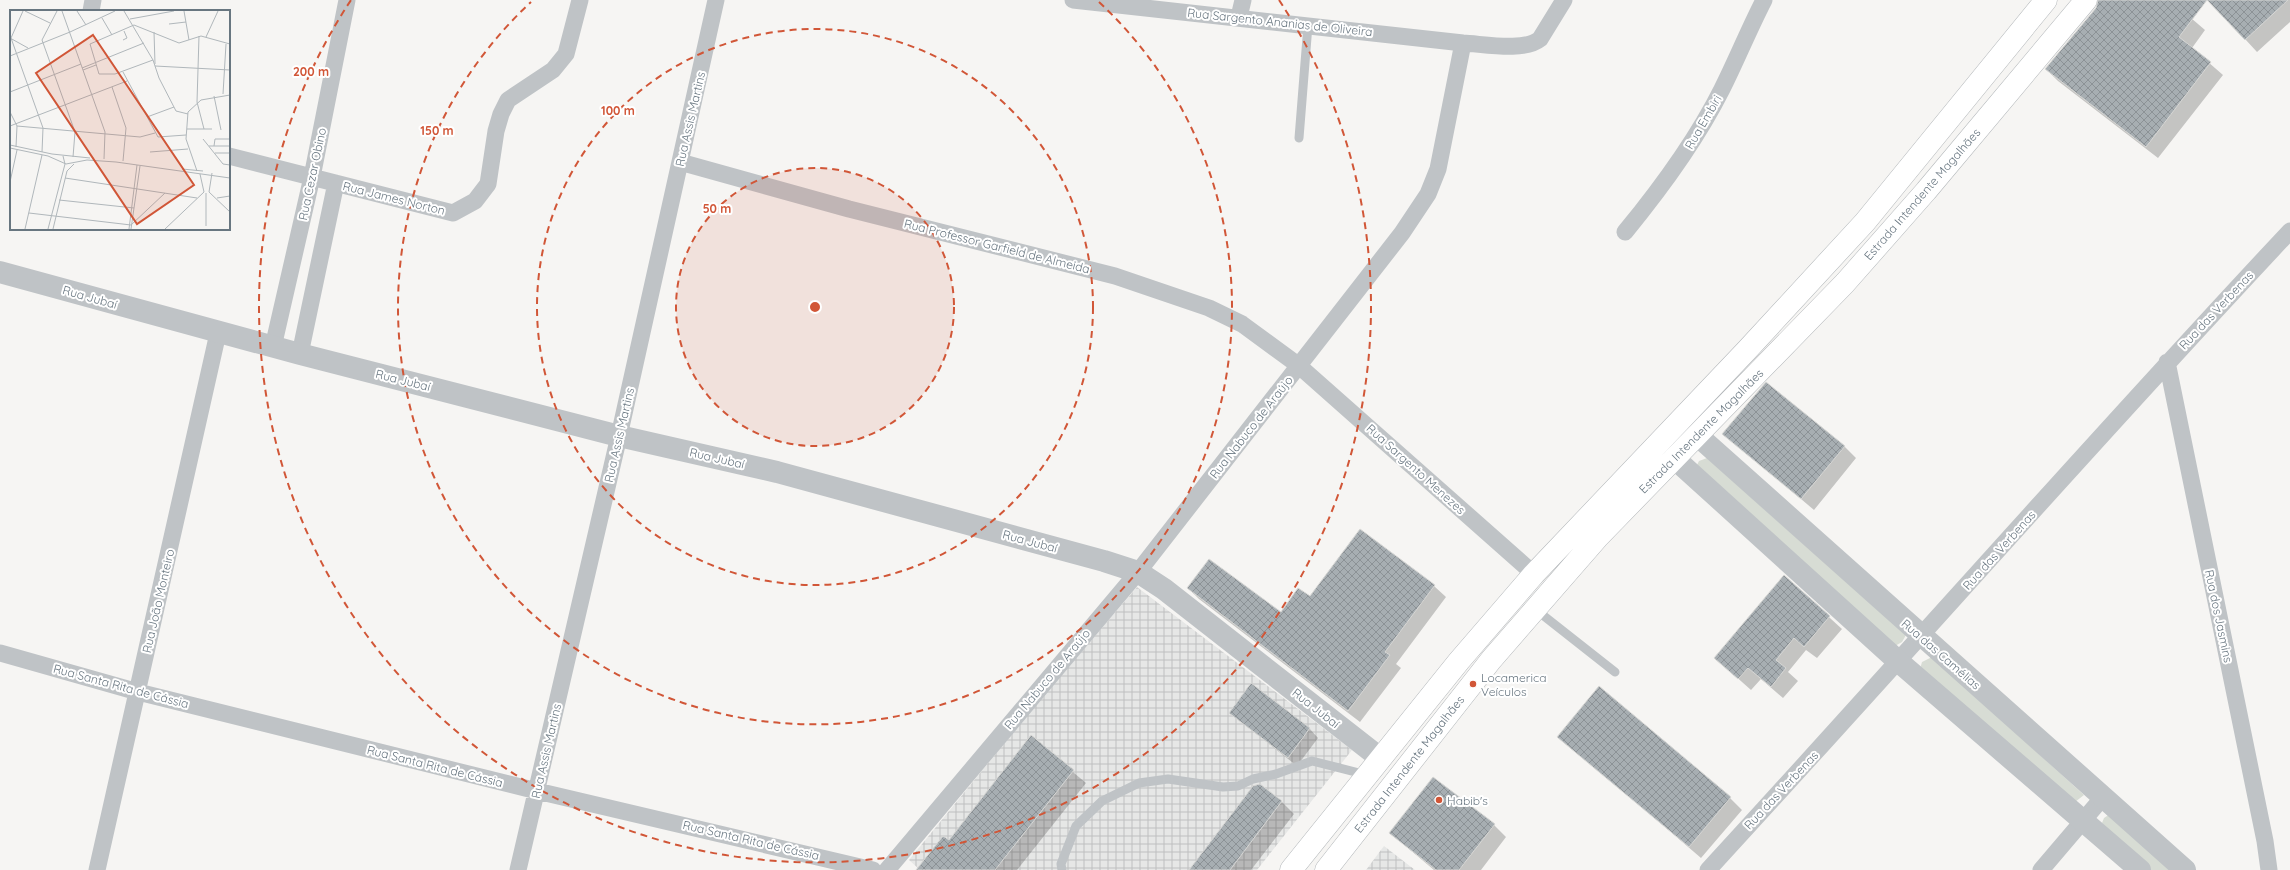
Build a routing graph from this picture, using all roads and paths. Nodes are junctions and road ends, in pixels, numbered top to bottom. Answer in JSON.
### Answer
{"nodes":[{"id":1,"x":93,"y":0,"type":"edge"},
{"id":2,"x":347,"y":0,"type":"edge"},
{"id":3,"x":580,"y":0,"type":"edge"},
{"id":4,"x":716,"y":0,"type":"edge"},
{"id":5,"x":1073,"y":0,"type":"edge"},
{"id":6,"x":1243,"y":0,"type":"edge"},
{"id":7,"x":1564,"y":0,"type":"edge"},
{"id":8,"x":1764,"y":0,"type":"edge"},
{"id":9,"x":2046,"y":0,"type":"edge"},
{"id":10,"x":2086,"y":0,"type":"edge"},
{"id":11,"x":91,"y":10,"type":"edge"},
{"id":12,"x":1239,"y":17,"type":"junction"},
{"id":13,"x":1308,"y":25,"type":"junction"},
{"id":14,"x":1463,"y":43,"type":"junction"},
{"id":15,"x":1299,"y":138,"type":"dead end"},
{"id":16,"x":230,"y":156,"type":"edge"},
{"id":17,"x":680,"y":162,"type":"junction"},
{"id":18,"x":312,"y":177,"type":"junction"},
{"id":19,"x":336,"y":183,"type":"junction"},
{"id":20,"x":2290,"y":231,"type":"edge"},
{"id":21,"x":1624,"y":232,"type":"dead end"},
{"id":22,"x":0,"y":272,"type":"edge"},
{"id":23,"x":218,"y":333,"type":"junction"},
{"id":24,"x":273,"y":347,"type":"junction"},
{"id":25,"x":300,"y":354,"type":"junction"},
{"id":26,"x":2167,"y":362,"type":"junction"},
{"id":27,"x":1298,"y":365,"type":"junction"},
{"id":28,"x":619,"y":436,"type":"junction"},
{"id":29,"x":1698,"y":436,"type":"junction"},
{"id":30,"x":1674,"y":458,"type":"junction"},
{"id":31,"x":1138,"y":572,"type":"junction"},
{"id":32,"x":1534,"y":574,"type":"junction"},
{"id":33,"x":1535,"y":609,"type":"junction"},
{"id":34,"x":1922,"y":637,"type":"junction"},
{"id":35,"x":0,"y":653,"type":"edge"},
{"id":36,"x":1899,"y":662,"type":"junction"},
{"id":37,"x":1615,"y":672,"type":"dead end"},
{"id":38,"x":138,"y":692,"type":"junction"},
{"id":39,"x":1380,"y":758,"type":"junction"},
{"id":40,"x":1367,"y":775,"type":"junction"},
{"id":41,"x":537,"y":791,"type":"junction"},
{"id":42,"x":2104,"y":796,"type":"junction"},
{"id":43,"x":2084,"y":820,"type":"junction"},
{"id":44,"x":97,"y":870,"type":"edge"},
{"id":45,"x":518,"y":870,"type":"edge"},
{"id":46,"x":873,"y":870,"type":"edge"},
{"id":47,"x":886,"y":870,"type":"edge"},
{"id":48,"x":1062,"y":870,"type":"edge"},
{"id":49,"x":1291,"y":870,"type":"edge"},
{"id":50,"x":1326,"y":870,"type":"edge"},
{"id":51,"x":1708,"y":870,"type":"edge"},
{"id":52,"x":2041,"y":870,"type":"edge"},
{"id":53,"x":2140,"y":870,"type":"edge"},
{"id":54,"x":2185,"y":870,"type":"edge"},
{"id":55,"x":2269,"y":870,"type":"edge"}],
"edges":[{"from":1,"to":11,"type":"street"},
{"from":2,"to":18,"type":"street","name":"Rua Cezar Obino"},
{"from":3,"to":19,"type":"street","name":"Rua James Norton"},
{"from":4,"to":17,"type":"street","name":"Rua Assis Martins"},
{"from":5,"to":12,"type":"street","name":"Rua Sargento Ananias de Oliveira"},
{"from":6,"to":12,"type":"street"},
{"from":7,"to":14,"type":"street"},
{"from":8,"to":21,"type":"street","name":"Rua Embiri"},
{"from":9,"to":32,"type":"main road","name":"Estrada Intendente Magalhães"},
{"from":10,"to":29,"type":"main road","name":"Estrada Intendente Magalhães"},
{"from":12,"to":13,"type":"street","name":"Rua Sargento Ananias de Oliveira"},
{"from":13,"to":14,"type":"street","name":"Rua Sargento Ananias de Oliveira"},
{"from":13,"to":15,"type":"lane"},
{"from":14,"to":27,"type":"street","name":"Rua Nabuco de Araújo"},
{"from":16,"to":18,"type":"street","name":"Rua James Norton"},
{"from":17,"to":27,"type":"street","name":"Rua Professor Garfield de Almeida"},
{"from":17,"to":28,"type":"street","name":"Rua Assis Martins"},
{"from":18,"to":19,"type":"street","name":"Rua James Norton"},
{"from":18,"to":24,"type":"street","name":"Rua Cezar Obino"},
{"from":19,"to":25,"type":"street"},
{"from":20,"to":26,"type":"street","name":"Rua das Verbenas"},
{"from":22,"to":23,"type":"street","name":"Rua Jubaí"},
{"from":23,"to":24,"type":"street","name":"Rua Jubaí"},
{"from":23,"to":38,"type":"street","name":"Rua João Monteiro"},
{"from":24,"to":25,"type":"street","name":"Rua Jubaí"},
{"from":25,"to":28,"type":"street","name":"Rua Jubaí"},
{"from":26,"to":34,"type":"street","name":"Rua das Verbenas"},
{"from":26,"to":55,"type":"street","name":"Rua dos Jasmins"},
{"from":27,"to":31,"type":"street","name":"Rua Nabuco de Araújo"},
{"from":27,"to":32,"type":"street","name":"Rua Sargento Menezes"},
{"from":28,"to":31,"type":"street","name":"Rua Jubaí"},
{"from":28,"to":41,"type":"street","name":"Rua Assis Martins"},
{"from":29,"to":30,"type":"main road","name":"Estrada Intendente Magalhães"},
{"from":29,"to":34,"type":"street","name":"Rua das Camélias"},
{"from":30,"to":33,"type":"main road","name":"Estrada Intendente Magalhães"},
{"from":30,"to":36,"type":"street"},
{"from":31,"to":39,"type":"street","name":"Rua Jubaí"},
{"from":31,"to":47,"type":"street","name":"Rua Nabuco de Araújo"},
{"from":32,"to":39,"type":"main road","name":"Estrada Intendente Magalhães"},
{"from":33,"to":37,"type":"lane"},
{"from":33,"to":50,"type":"main road","name":"Estrada Intendente Magalhães"},
{"from":34,"to":36,"type":"street","name":"Rua das Verbenas"},
{"from":34,"to":42,"type":"street","name":"Rua das Camélias"},
{"from":35,"to":38,"type":"street","name":"Rua Santa Rita de Cássia"},
{"from":36,"to":43,"type":"street"},
{"from":36,"to":51,"type":"street","name":"Rua das Verbenas"},
{"from":38,"to":41,"type":"street","name":"Rua Santa Rita de Cássia"},
{"from":38,"to":44,"type":"street","name":"Rua João Monteiro"},
{"from":39,"to":40,"type":"main road","name":"Estrada Intendente Magalhães"},
{"from":40,"to":48,"type":"lane"},
{"from":40,"to":49,"type":"main road","name":"Estrada Intendente Magalhães"},
{"from":41,"to":45,"type":"street","name":"Rua Assis Martins"},
{"from":41,"to":46,"type":"street","name":"Rua Santa Rita de Cássia"},
{"from":42,"to":43,"type":"street"},
{"from":42,"to":54,"type":"street","name":"Rua das Camélias"},
{"from":43,"to":52,"type":"street"},
{"from":43,"to":53,"type":"street"}]}
